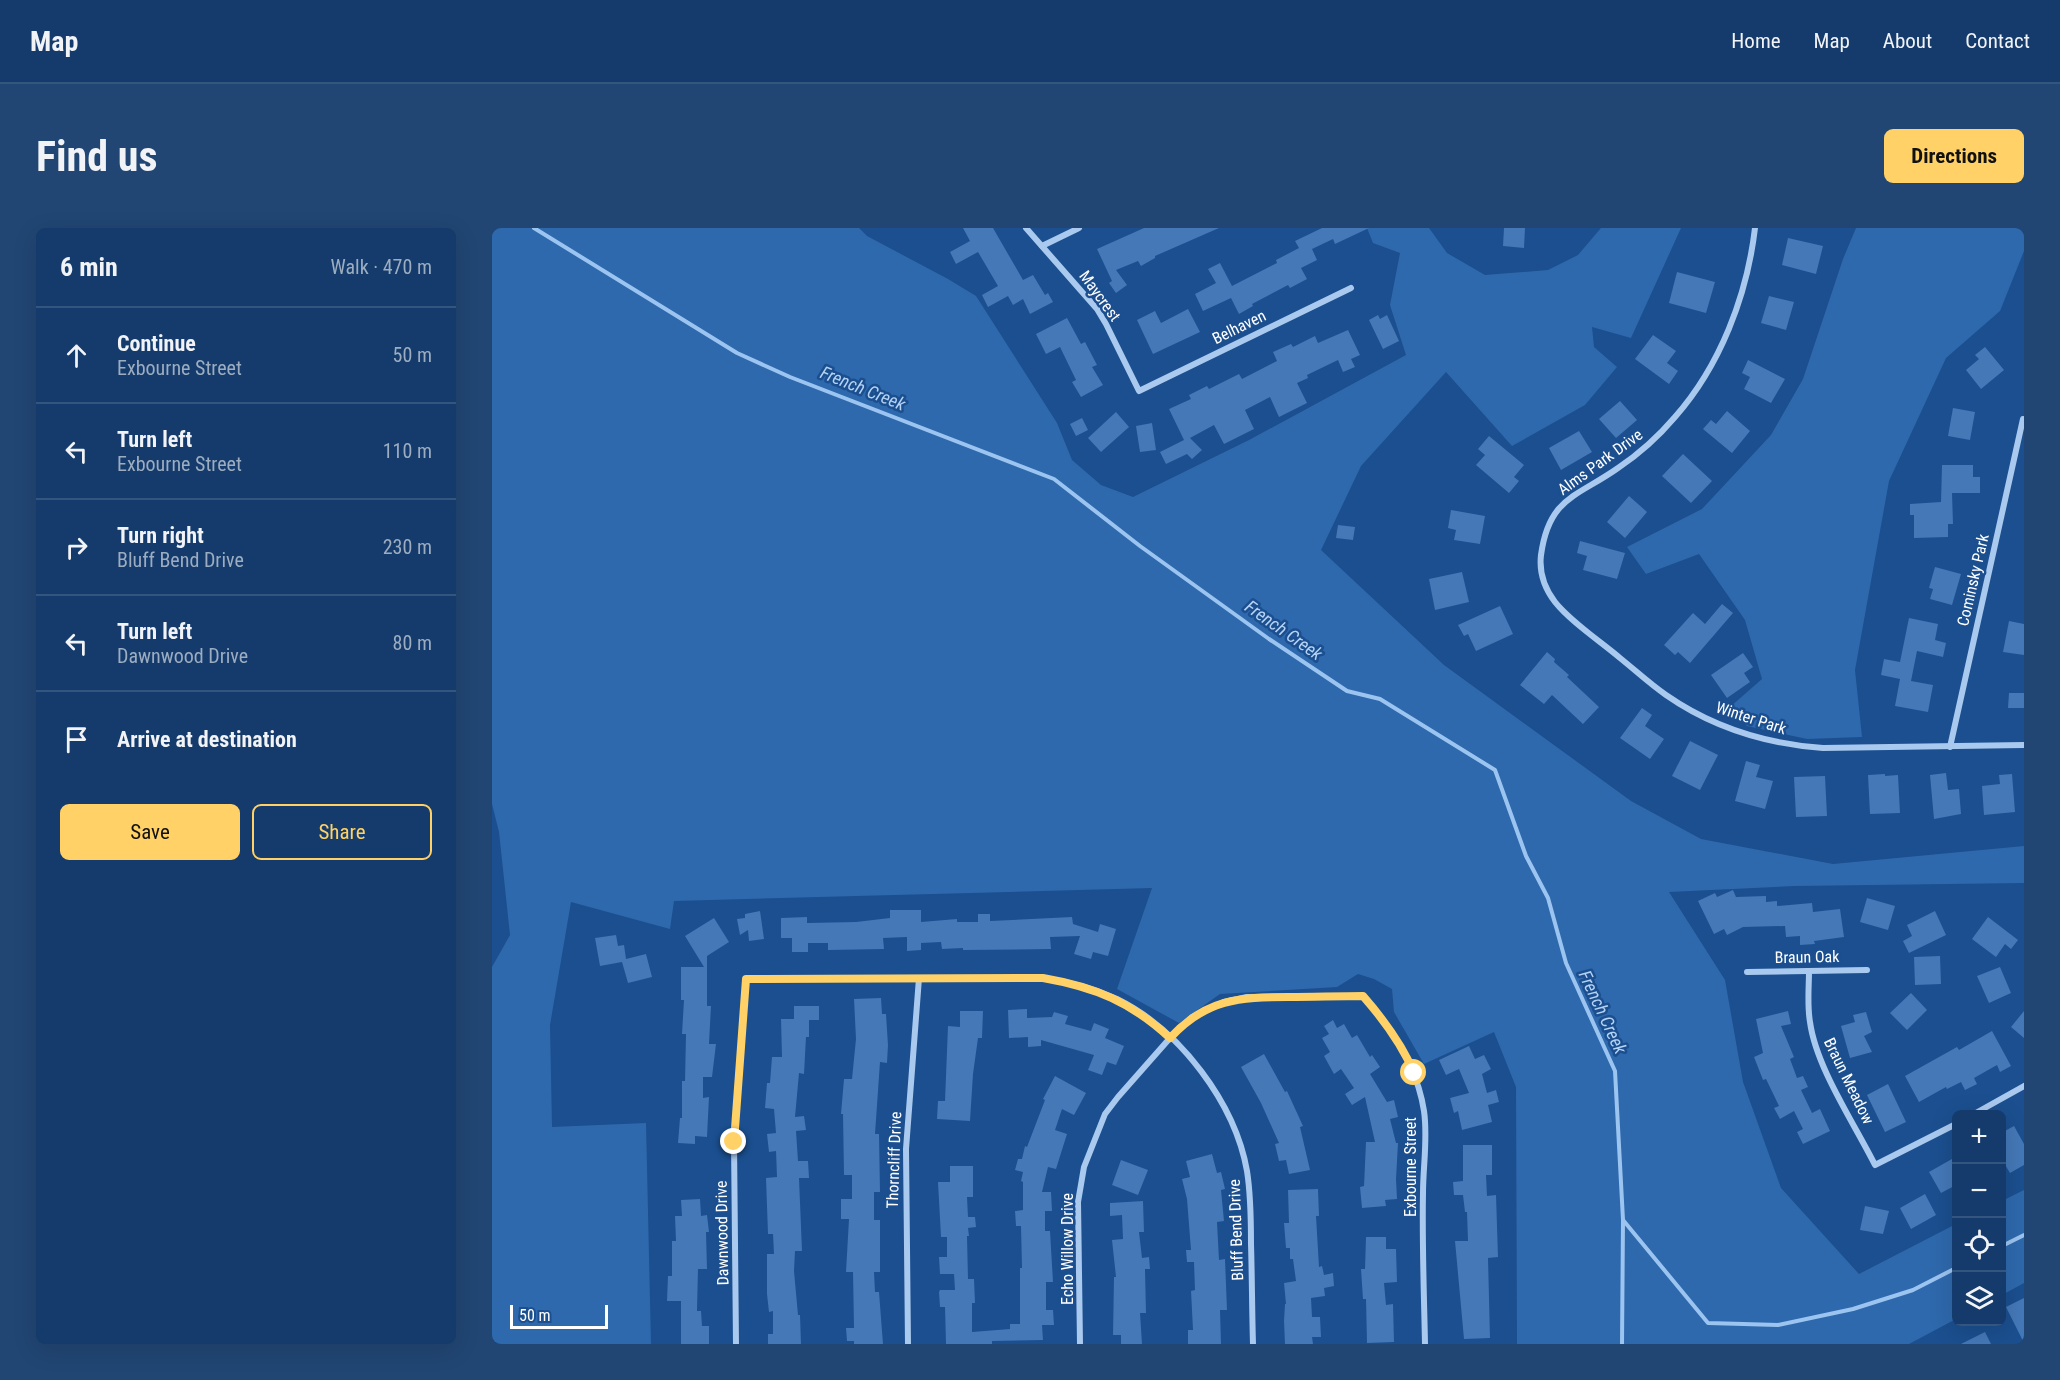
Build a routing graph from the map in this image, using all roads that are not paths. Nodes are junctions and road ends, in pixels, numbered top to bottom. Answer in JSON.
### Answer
{"nodes":[{"id":1,"x":1026,"y":228,"type":"edge"},
{"id":2,"x":1079,"y":228,"type":"edge"},
{"id":3,"x":1755,"y":228,"type":"edge"},
{"id":4,"x":1042,"y":246,"type":"junction"},
{"id":5,"x":1350,"y":288,"type":"dead end"},
{"id":6,"x":1139,"y":391,"type":"joint"},
{"id":7,"x":2023,"y":419,"type":"edge"},
{"id":8,"x":1541,"y":560,"type":"joint"},
{"id":9,"x":2024,"y":745,"type":"edge"},
{"id":10,"x":1950,"y":747,"type":"junction"},
{"id":11,"x":1867,"y":970,"type":"dead end"},
{"id":12,"x":1809,"y":971,"type":"junction"},
{"id":13,"x":1747,"y":972,"type":"dead end"},
{"id":14,"x":919,"y":978,"type":"junction"},
{"id":15,"x":746,"y":979,"type":"joint"},
{"id":16,"x":1170,"y":1038,"type":"junction"},
{"id":17,"x":2024,"y":1086,"type":"edge"},
{"id":18,"x":1981,"y":1110,"type":"edge"},
{"id":19,"x":1952,"y":1126,"type":"edge"},
{"id":20,"x":736,"y":1344,"type":"edge"},
{"id":21,"x":908,"y":1344,"type":"edge"},
{"id":22,"x":1080,"y":1344,"type":"edge"},
{"id":23,"x":1253,"y":1344,"type":"edge"},
{"id":24,"x":1425,"y":1344,"type":"edge"}],
"edges":[{"from":1,"to":4,"type":"street","name":"Maycrest"},
{"from":2,"to":4,"type":"street"},
{"from":3,"to":8,"type":"street","name":"Alms Park Drive"},
{"from":4,"to":6,"type":"street","name":"Maycrest"},
{"from":5,"to":6,"type":"street","name":"Belhaven"},
{"from":7,"to":10,"type":"street","name":"Cominsky Park"},
{"from":8,"to":10,"type":"street","name":"Winter Park"},
{"from":9,"to":10,"type":"street","name":"Winter Park"},
{"from":11,"to":12,"type":"street","name":"Braun Oak"},
{"from":12,"to":13,"type":"street","name":"Braun Oak"},
{"from":12,"to":19,"type":"street","name":"Braun Meadow"},
{"from":14,"to":15,"type":"street","name":"Bluff Bend Drive"},
{"from":14,"to":16,"type":"street","name":"Bluff Bend Drive"},
{"from":14,"to":21,"type":"street","name":"Thorncliff Drive"},
{"from":15,"to":20,"type":"street","name":"Dawnwood Drive"},
{"from":16,"to":22,"type":"street","name":"Echo Willow Drive"},
{"from":16,"to":23,"type":"street","name":"Bluff Bend Drive"},
{"from":16,"to":24,"type":"street","name":"Exbourne Street"},
{"from":17,"to":18,"type":"street"}]}
